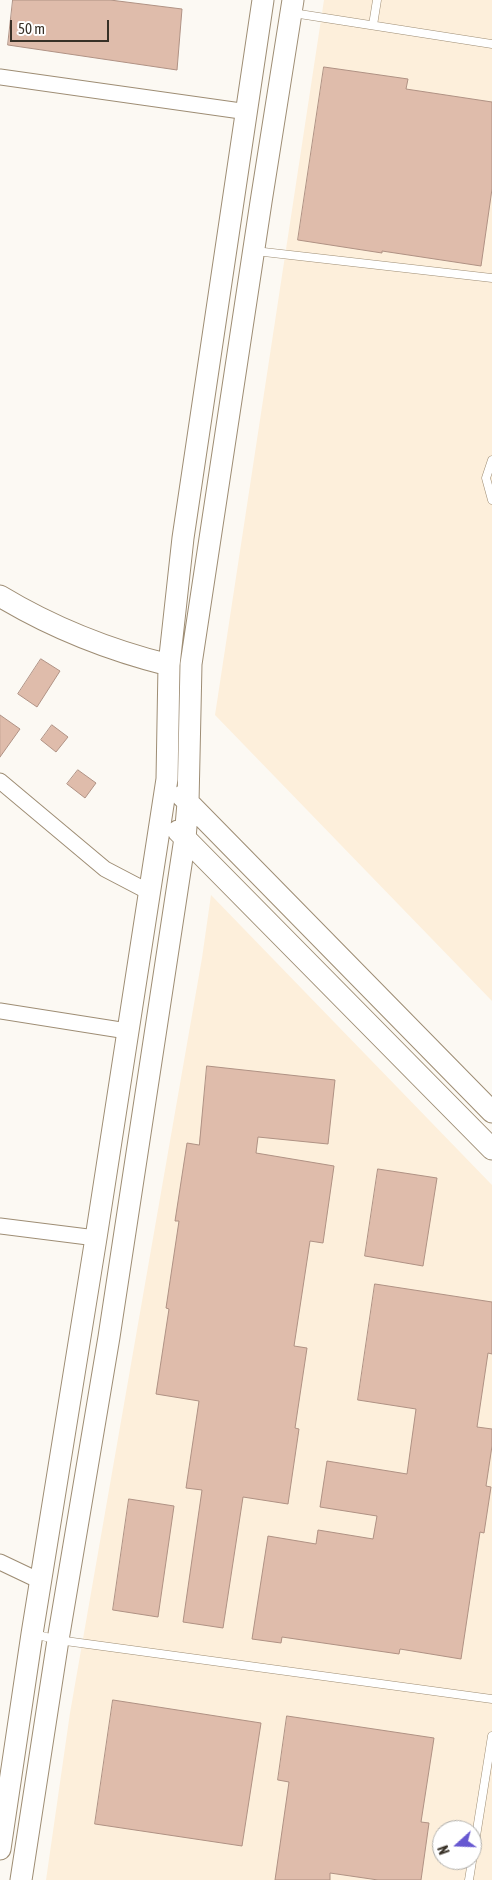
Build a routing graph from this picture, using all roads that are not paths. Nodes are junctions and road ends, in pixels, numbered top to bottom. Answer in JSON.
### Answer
{"nodes":[{"id":1,"x":264,"y":0,"type":"edge"},
{"id":2,"x":377,"y":0,"type":"edge"},
{"id":3,"x":292,"y":6,"type":"edge"},
{"id":4,"x":373,"y":25,"type":"junction"},
{"id":5,"x":492,"y":44,"type":"edge"},
{"id":6,"x":0,"y":77,"type":"edge"},
{"id":7,"x":248,"y":112,"type":"junction"},
{"id":8,"x":253,"y":251,"type":"junction"},
{"id":9,"x":492,"y":278,"type":"edge"},
{"id":10,"x":492,"y":460,"type":"edge"},
{"id":11,"x":492,"y":500,"type":"edge"},
{"id":12,"x":0,"y":596,"type":"edge"},
{"id":13,"x":169,"y":665,"type":"junction"},
{"id":14,"x":166,"y":779,"type":"junction"},
{"id":15,"x":0,"y":781,"type":"edge"},
{"id":16,"x":188,"y":803,"type":"junction"},
{"id":17,"x":161,"y":815,"type":"junction"},
{"id":18,"x":185,"y":838,"type":"junction"},
{"id":19,"x":149,"y":892,"type":"junction"},
{"id":20,"x":0,"y":1010,"type":"edge"},
{"id":21,"x":128,"y":1031,"type":"junction"},
{"id":22,"x":492,"y":1112,"type":"edge"},
{"id":23,"x":492,"y":1149,"type":"edge"},
{"id":24,"x":0,"y":1226,"type":"edge"},
{"id":25,"x":96,"y":1238,"type":"junction"},
{"id":26,"x":0,"y":1562,"type":"edge"},
{"id":27,"x":40,"y":1581,"type":"junction"},
{"id":28,"x":32,"y":1634,"type":"junction"},
{"id":29,"x":58,"y":1640,"type":"junction"},
{"id":30,"x":492,"y":1699,"type":"edge"},
{"id":31,"x":492,"y":1736,"type":"edge"},
{"id":32,"x":0,"y":1849,"type":"edge"},
{"id":33,"x":0,"y":1860,"type":"edge"},
{"id":34,"x":22,"y":1872,"type":"edge"},
{"id":35,"x":469,"y":1880,"type":"edge"}],
"edges":[{"from":1,"to":7,"type":"street"},
{"from":2,"to":4,"type":"lane"},
{"from":3,"to":4,"type":"lane"},
{"from":3,"to":8,"type":"street"},
{"from":4,"to":5,"type":"lane"},
{"from":6,"to":7,"type":"street"},
{"from":7,"to":13,"type":"street"},
{"from":8,"to":9,"type":"lane"},
{"from":8,"to":16,"type":"street"},
{"from":10,"to":11,"type":"lane"},
{"from":12,"to":13,"type":"street"},
{"from":13,"to":14,"type":"street"},
{"from":14,"to":16,"type":"street"},
{"from":14,"to":17,"type":"street"},
{"from":15,"to":19,"type":"street"},
{"from":16,"to":18,"type":"street"},
{"from":16,"to":22,"type":"street"},
{"from":17,"to":18,"type":"street"},
{"from":17,"to":19,"type":"street"},
{"from":18,"to":23,"type":"street"},
{"from":18,"to":29,"type":"street"},
{"from":19,"to":21,"type":"street"},
{"from":20,"to":21,"type":"street"},
{"from":21,"to":25,"type":"street"},
{"from":24,"to":25,"type":"street"},
{"from":25,"to":27,"type":"street"},
{"from":26,"to":27,"type":"street"},
{"from":27,"to":28,"type":"street"},
{"from":28,"to":29,"type":"lane"},
{"from":28,"to":32,"type":"street"},
{"from":29,"to":30,"type":"lane"},
{"from":29,"to":34,"type":"street"},
{"from":31,"to":35,"type":"lane"},
{"from":33,"to":34,"type":"street"}]}
